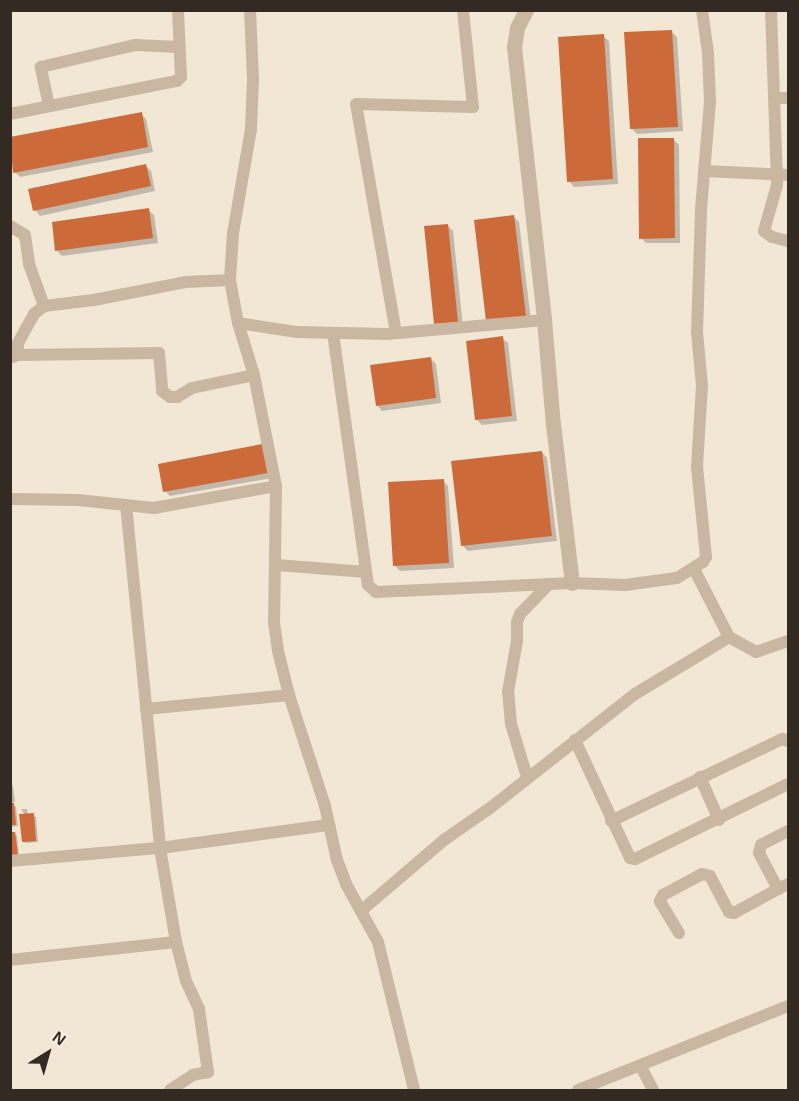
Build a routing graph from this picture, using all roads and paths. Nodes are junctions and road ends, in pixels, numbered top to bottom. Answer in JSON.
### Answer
{"nodes":[{"id":1,"x":178,"y":10,"type":"edge"},
{"id":2,"x":250,"y":10,"type":"edge"},
{"id":3,"x":463,"y":10,"type":"edge"},
{"id":4,"x":526,"y":10,"type":"edge"},
{"id":5,"x":702,"y":10,"type":"edge"},
{"id":6,"x":771,"y":10,"type":"edge"},
{"id":7,"x":179,"y":47,"type":"junction"},
{"id":8,"x":774,"y":98,"type":"junction"},
{"id":9,"x":789,"y":98,"type":"edge"},
{"id":10,"x":49,"y":106,"type":"junction"},
{"id":11,"x":10,"y":114,"type":"edge"},
{"id":12,"x":704,"y":171,"type":"junction"},
{"id":13,"x":782,"y":174,"type":"edge"},
{"id":14,"x":10,"y":226,"type":"edge"},
{"id":15,"x":789,"y":241,"type":"edge"},
{"id":16,"x":230,"y":280,"type":"junction"},
{"id":17,"x":44,"y":306,"type":"junction"},
{"id":18,"x":544,"y":320,"type":"junction"},
{"id":19,"x":238,"y":323,"type":"junction"},
{"id":20,"x":333,"y":333,"type":"junction"},
{"id":21,"x":396,"y":333,"type":"junction"},
{"id":22,"x":14,"y":357,"type":"edge"},
{"id":23,"x":254,"y":375,"type":"junction"},
{"id":24,"x":276,"y":486,"type":"junction"},
{"id":25,"x":10,"y":499,"type":"edge"},
{"id":26,"x":126,"y":505,"type":"junction"},
{"id":27,"x":277,"y":566,"type":"junction"},
{"id":28,"x":694,"y":569,"type":"junction"},
{"id":29,"x":366,"y":572,"type":"junction"},
{"id":30,"x":572,"y":583,"type":"junction"},
{"id":31,"x":549,"y":584,"type":"junction"},
{"id":32,"x":729,"y":637,"type":"junction"},
{"id":33,"x":789,"y":642,"type":"edge"},
{"id":34,"x":289,"y":695,"type":"junction"},
{"id":35,"x":147,"y":709,"type":"junction"},
{"id":36,"x":575,"y":740,"type":"junction"},
{"id":37,"x":789,"y":741,"type":"edge"},
{"id":38,"x":527,"y":777,"type":"junction"},
{"id":39,"x":700,"y":777,"type":"junction"},
{"id":40,"x":789,"y":784,"type":"edge"},
{"id":41,"x":720,"y":820,"type":"junction"},
{"id":42,"x":611,"y":821,"type":"junction"},
{"id":43,"x":329,"y":825,"type":"junction"},
{"id":44,"x":789,"y":831,"type":"edge"},
{"id":45,"x":160,"y":848,"type":"junction"},
{"id":46,"x":10,"y":861,"type":"edge"},
{"id":47,"x":783,"y":887,"type":"edge"},
{"id":48,"x":362,"y":910,"type":"junction"},
{"id":49,"x":680,"y":933,"type":"dead end"},
{"id":50,"x":176,"y":942,"type":"junction"},
{"id":51,"x":10,"y":960,"type":"edge"},
{"id":52,"x":789,"y":1006,"type":"edge"},
{"id":53,"x":641,"y":1067,"type":"junction"},
{"id":54,"x":170,"y":1090,"type":"edge"},
{"id":55,"x":414,"y":1090,"type":"edge"},
{"id":56,"x":578,"y":1090,"type":"edge"},
{"id":57,"x":653,"y":1090,"type":"edge"}],
"edges":[{"from":1,"to":7,"type":"street"},
{"from":2,"to":16,"type":"street"},
{"from":3,"to":21,"type":"street"},
{"from":4,"to":18,"type":"street"},
{"from":5,"to":12,"type":"street"},
{"from":6,"to":8,"type":"street"},
{"from":7,"to":10,"type":"street"},
{"from":7,"to":10,"type":"street"},
{"from":8,"to":9,"type":"street"},
{"from":8,"to":13,"type":"street"},
{"from":10,"to":11,"type":"street"},
{"from":12,"to":13,"type":"street"},
{"from":12,"to":28,"type":"street"},
{"from":13,"to":15,"type":"street"},
{"from":14,"to":17,"type":"street"},
{"from":16,"to":17,"type":"street"},
{"from":16,"to":19,"type":"street"},
{"from":17,"to":22,"type":"street"},
{"from":18,"to":21,"type":"street"},
{"from":18,"to":30,"type":"street"},
{"from":19,"to":20,"type":"street"},
{"from":19,"to":23,"type":"street"},
{"from":20,"to":21,"type":"street"},
{"from":20,"to":29,"type":"street"},
{"from":22,"to":23,"type":"street"},
{"from":23,"to":24,"type":"street"},
{"from":24,"to":26,"type":"street"},
{"from":24,"to":27,"type":"street"},
{"from":25,"to":26,"type":"street"},
{"from":26,"to":35,"type":"street"},
{"from":27,"to":29,"type":"street"},
{"from":27,"to":34,"type":"street"},
{"from":28,"to":30,"type":"street"},
{"from":28,"to":32,"type":"street"},
{"from":29,"to":31,"type":"street"},
{"from":30,"to":31,"type":"street"},
{"from":31,"to":38,"type":"street"},
{"from":32,"to":33,"type":"street"},
{"from":32,"to":36,"type":"street"},
{"from":34,"to":35,"type":"street"},
{"from":34,"to":43,"type":"street"},
{"from":35,"to":45,"type":"street"},
{"from":36,"to":38,"type":"street"},
{"from":36,"to":42,"type":"street"},
{"from":37,"to":39,"type":"street"},
{"from":38,"to":48,"type":"street"},
{"from":39,"to":41,"type":"street"},
{"from":39,"to":42,"type":"street"},
{"from":40,"to":41,"type":"street"},
{"from":41,"to":42,"type":"street"},
{"from":43,"to":45,"type":"street"},
{"from":43,"to":48,"type":"street"},
{"from":44,"to":47,"type":"street"},
{"from":45,"to":46,"type":"street"},
{"from":45,"to":50,"type":"street"},
{"from":47,"to":49,"type":"street"},
{"from":48,"to":55,"type":"street"},
{"from":50,"to":51,"type":"street"},
{"from":50,"to":54,"type":"street"},
{"from":52,"to":53,"type":"street"},
{"from":53,"to":56,"type":"street"},
{"from":53,"to":57,"type":"street"}]}
